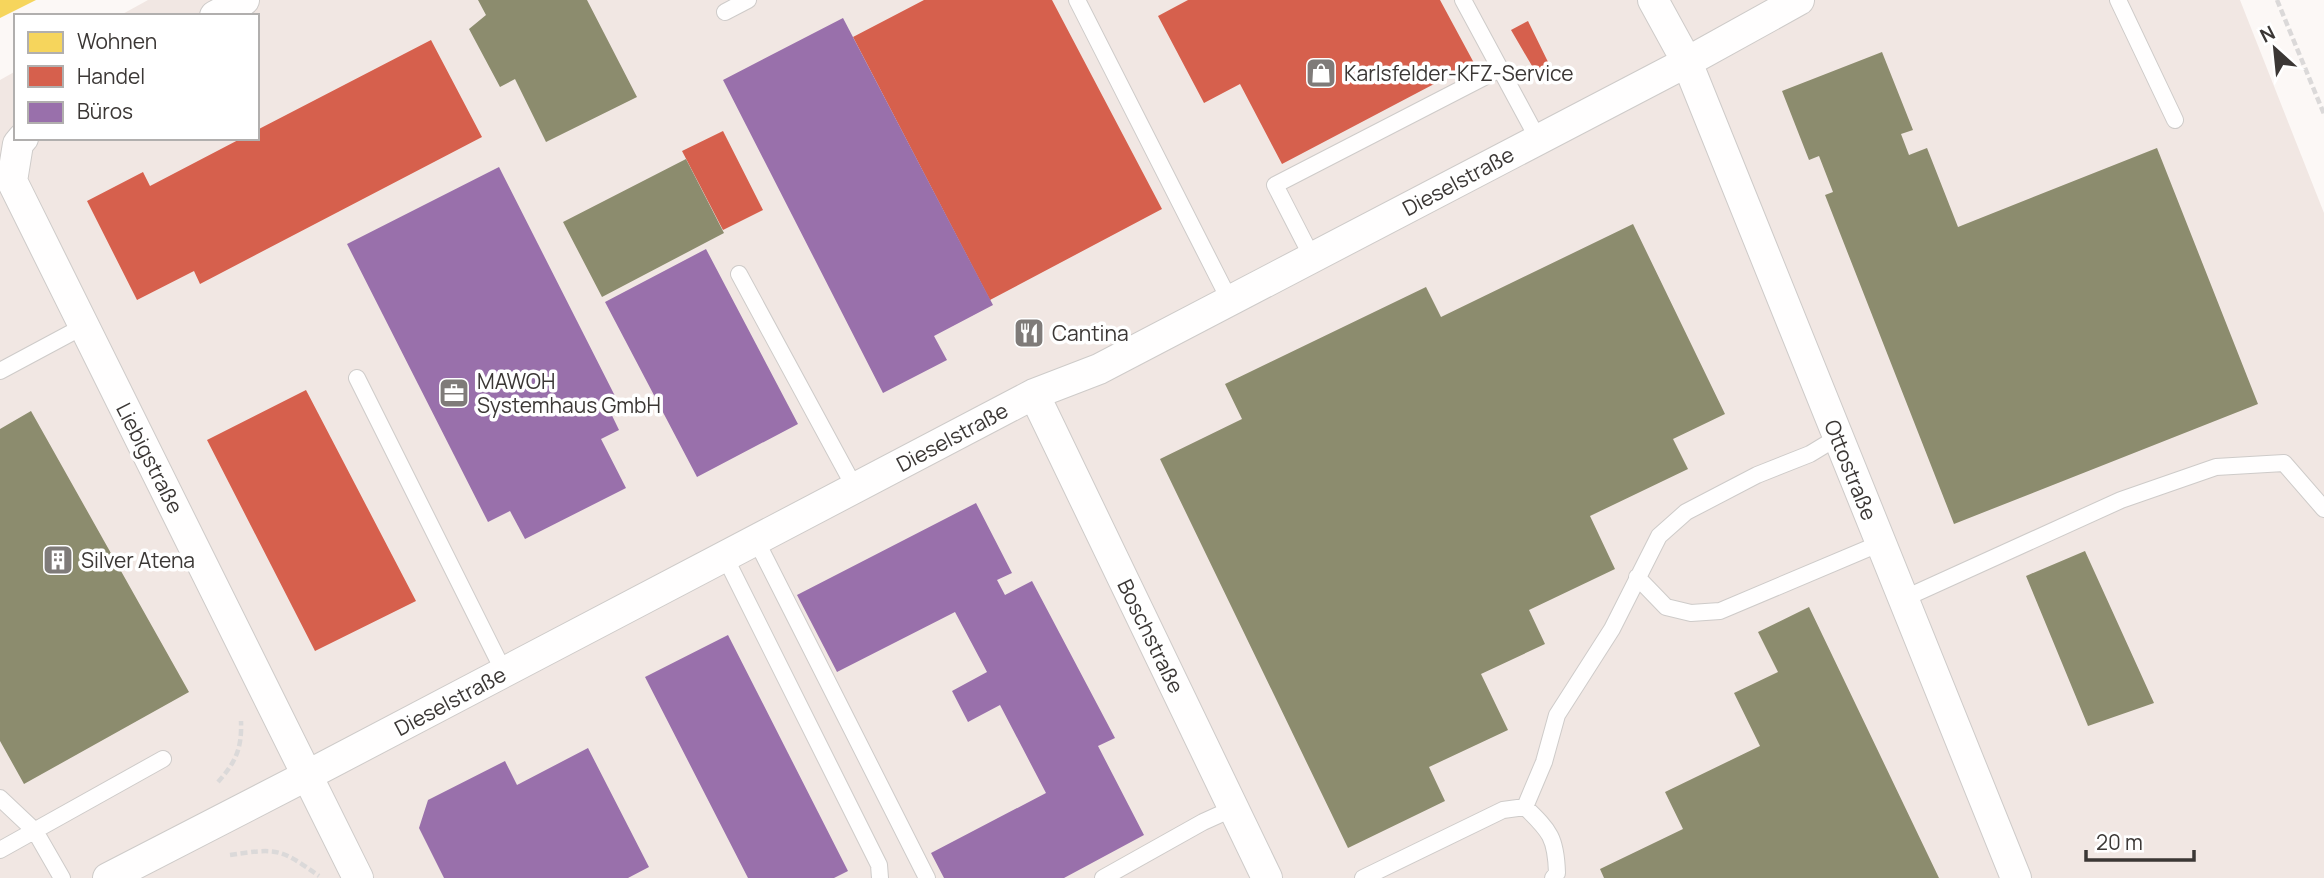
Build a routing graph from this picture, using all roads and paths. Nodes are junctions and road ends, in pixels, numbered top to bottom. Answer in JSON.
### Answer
{"nodes":[{"id":1,"x":244,"y":0,"type":"edge"},
{"id":2,"x":748,"y":0,"type":"edge"},
{"id":3,"x":1077,"y":0,"type":"edge"},
{"id":4,"x":1463,"y":0,"type":"edge"},
{"id":5,"x":1653,"y":0,"type":"edge"},
{"id":6,"x":1798,"y":0,"type":"edge"},
{"id":7,"x":2118,"y":0,"type":"edge"},
{"id":8,"x":2277,"y":0,"type":"edge"},
{"id":9,"x":725,"y":12,"type":"dead end"},
{"id":10,"x":219,"y":14,"type":"edge"},
{"id":11,"x":1686,"y":62,"type":"junction"},
{"id":12,"x":1500,"y":69,"type":"junction"},
{"id":13,"x":2324,"y":114,"type":"edge"},
{"id":14,"x":2175,"y":120,"type":"dead end"},
{"id":15,"x":1538,"y":139,"type":"junction"},
{"id":16,"x":21,"y":140,"type":"edge"},
{"id":17,"x":1312,"y":257,"type":"junction"},
{"id":18,"x":739,"y":274,"type":"dead end"},
{"id":19,"x":1230,"y":301,"type":"junction"},
{"id":20,"x":84,"y":326,"type":"junction"},
{"id":21,"x":0,"y":371,"type":"edge"},
{"id":22,"x":357,"y":378,"type":"dead end"},
{"id":23,"x":1034,"y":394,"type":"junction"},
{"id":24,"x":1838,"y":437,"type":"junction"},
{"id":25,"x":855,"y":488,"type":"junction"},
{"id":26,"x":2324,"y":509,"type":"edge"},
{"id":27,"x":756,"y":540,"type":"junction"},
{"id":28,"x":1881,"y":543,"type":"junction"},
{"id":29,"x":725,"y":557,"type":"junction"},
{"id":30,"x":1637,"y":577,"type":"junction"},
{"id":31,"x":1903,"y":599,"type":"junction"},
{"id":32,"x":504,"y":672,"type":"junction"},
{"id":33,"x":241,"y":714,"type":"dead end"},
{"id":34,"x":163,"y":759,"type":"dead end"},
{"id":35,"x":309,"y":775,"type":"junction"},
{"id":36,"x":213,"y":789,"type":"dead end"},
{"id":37,"x":0,"y":798,"type":"edge"},
{"id":38,"x":1525,"y":807,"type":"junction"},
{"id":39,"x":1234,"y":808,"type":"junction"},
{"id":40,"x":35,"y":831,"type":"junction"},
{"id":41,"x":0,"y":850,"type":"edge"},
{"id":42,"x":216,"y":858,"type":"dead end"},
{"id":43,"x":62,"y":878,"type":"edge"},
{"id":44,"x":108,"y":878,"type":"edge"},
{"id":45,"x":322,"y":878,"type":"edge"},
{"id":46,"x":358,"y":878,"type":"edge"},
{"id":47,"x":880,"y":878,"type":"edge"},
{"id":48,"x":927,"y":878,"type":"edge"},
{"id":49,"x":1103,"y":878,"type":"edge"},
{"id":50,"x":1268,"y":878,"type":"edge"},
{"id":51,"x":1363,"y":878,"type":"edge"},
{"id":52,"x":1553,"y":878,"type":"edge"},
{"id":53,"x":2016,"y":878,"type":"edge"}],
"edges":[{"from":1,"to":10,"type":"street"},
{"from":2,"to":9,"type":"lane"},
{"from":3,"to":19,"type":"lane"},
{"from":4,"to":12,"type":"lane"},
{"from":5,"to":11,"type":"street"},
{"from":6,"to":11,"type":"street","name":"Dieselstraße"},
{"from":7,"to":14,"type":"lane"},
{"from":8,"to":13,"type":"path"},
{"from":11,"to":15,"type":"street","name":"Dieselstraße"},
{"from":11,"to":24,"type":"street","name":"Ottostraße"},
{"from":12,"to":15,"type":"lane"},
{"from":12,"to":17,"type":"lane"},
{"from":15,"to":17,"type":"street","name":"Dieselstraße"},
{"from":16,"to":20,"type":"street","name":"Liebigstraße"},
{"from":17,"to":19,"type":"street","name":"Dieselstraße"},
{"from":18,"to":25,"type":"lane"},
{"from":19,"to":23,"type":"street","name":"Dieselstraße"},
{"from":20,"to":21,"type":"lane"},
{"from":20,"to":35,"type":"street","name":"Liebigstraße"},
{"from":22,"to":32,"type":"lane"},
{"from":23,"to":25,"type":"street","name":"Dieselstraße"},
{"from":23,"to":39,"type":"street","name":"Boschstraße"},
{"from":24,"to":28,"type":"street","name":"Ottostraße"},
{"from":24,"to":30,"type":"lane"},
{"from":25,"to":27,"type":"street","name":"Dieselstraße"},
{"from":26,"to":31,"type":"lane"},
{"from":27,"to":29,"type":"street","name":"Dieselstraße"},
{"from":27,"to":48,"type":"lane"},
{"from":28,"to":30,"type":"lane"},
{"from":28,"to":31,"type":"street","name":"Ottostraße"},
{"from":29,"to":32,"type":"street","name":"Dieselstraße"},
{"from":29,"to":47,"type":"lane"},
{"from":30,"to":38,"type":"lane"},
{"from":31,"to":53,"type":"street","name":"Ottostraße"},
{"from":32,"to":35,"type":"street","name":"Dieselstraße"},
{"from":33,"to":36,"type":"path"},
{"from":34,"to":40,"type":"lane"},
{"from":35,"to":44,"type":"street","name":"Dieselstraße"},
{"from":35,"to":46,"type":"street","name":"Liebigstraße"},
{"from":37,"to":40,"type":"lane"},
{"from":38,"to":51,"type":"lane"},
{"from":38,"to":52,"type":"lane"},
{"from":39,"to":49,"type":"lane"},
{"from":39,"to":50,"type":"street","name":"Boschstraße"},
{"from":40,"to":41,"type":"lane"},
{"from":40,"to":43,"type":"lane"},
{"from":42,"to":45,"type":"path"}]}
